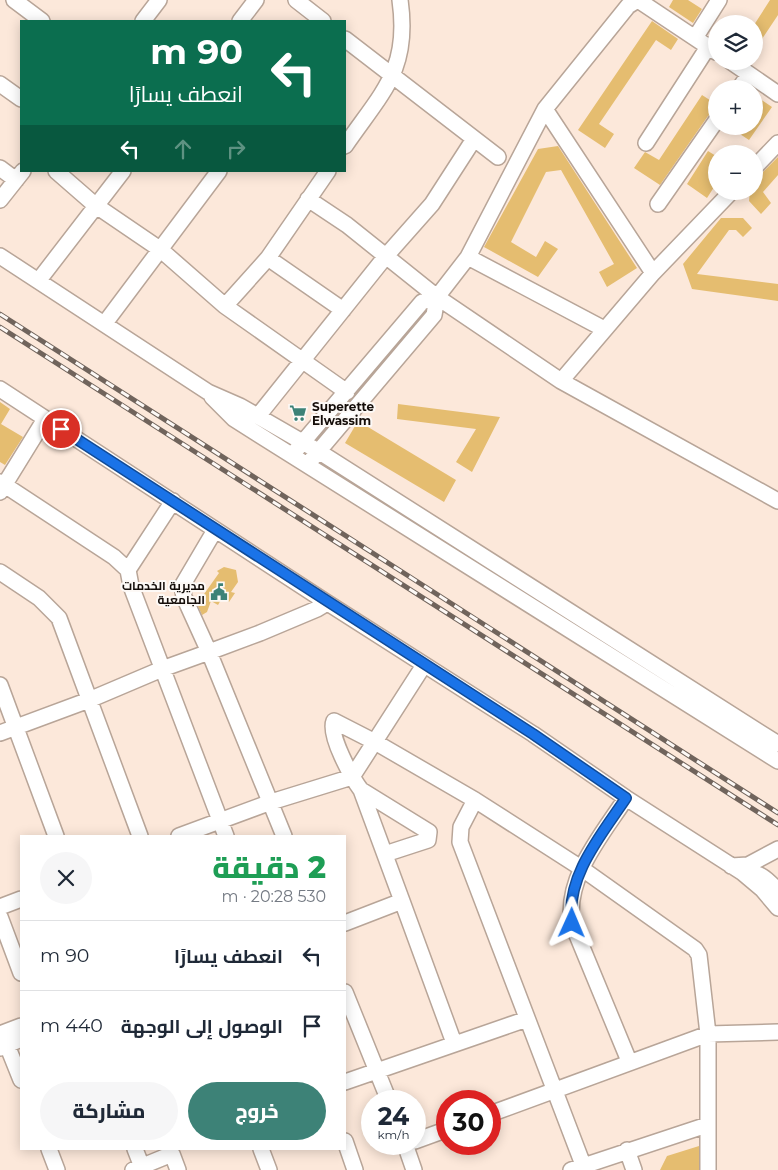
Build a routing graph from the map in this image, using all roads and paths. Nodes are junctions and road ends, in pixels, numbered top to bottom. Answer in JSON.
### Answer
{"nodes":[{"id":1,"x":14,"y":0,"type":"edge"},
{"id":2,"x":256,"y":0,"type":"edge"},
{"id":3,"x":296,"y":0,"type":"edge"},
{"id":4,"x":400,"y":0,"type":"edge"},
{"id":5,"x":719,"y":0,"type":"edge"},
{"id":6,"x":155,"y":1,"type":"edge"},
{"id":7,"x":41,"y":20,"type":"edge"},
{"id":8,"x":144,"y":20,"type":"edge"},
{"id":9,"x":241,"y":20,"type":"edge"},
{"id":10,"x":322,"y":20,"type":"edge"},
{"id":11,"x":694,"y":38,"type":"junction"},
{"id":12,"x":346,"y":40,"type":"edge"},
{"id":13,"x":708,"y":47,"type":"edge"},
{"id":14,"x":708,"y":56,"type":"edge"},
{"id":15,"x":743,"y":70,"type":"edge"},
{"id":16,"x":749,"y":74,"type":"junction"},
{"id":17,"x":393,"y":76,"type":"junction"},
{"id":18,"x":745,"y":80,"type":"edge"},
{"id":19,"x":0,"y":84,"type":"edge"},
{"id":20,"x":778,"y":94,"type":"edge"},
{"id":21,"x":20,"y":98,"type":"edge"},
{"id":22,"x":545,"y":109,"type":"junction"},
{"id":23,"x":708,"y":132,"type":"edge"},
{"id":24,"x":474,"y":139,"type":"junction"},
{"id":25,"x":646,"y":143,"type":"dead end"},
{"id":26,"x":778,"y":143,"type":"edge"},
{"id":27,"x":346,"y":145,"type":"edge"},
{"id":28,"x":498,"y":158,"type":"dead end"},
{"id":29,"x":763,"y":159,"type":"edge"},
{"id":30,"x":0,"y":168,"type":"edge"},
{"id":31,"x":57,"y":172,"type":"edge"},
{"id":32,"x":122,"y":172,"type":"edge"},
{"id":33,"x":218,"y":172,"type":"edge"},
{"id":34,"x":327,"y":172,"type":"edge"},
{"id":35,"x":19,"y":175,"type":"edge"},
{"id":36,"x":308,"y":199,"type":"junction"},
{"id":37,"x":0,"y":200,"type":"edge"},
{"id":38,"x":723,"y":200,"type":"edge"},
{"id":39,"x":658,"y":204,"type":"dead end"},
{"id":40,"x":95,"y":205,"type":"junction"},
{"id":41,"x":161,"y":250,"type":"junction"},
{"id":42,"x":0,"y":256,"type":"edge"},
{"id":43,"x":386,"y":256,"type":"junction"},
{"id":44,"x":468,"y":257,"type":"junction"},
{"id":45,"x":268,"y":258,"type":"junction"},
{"id":46,"x":653,"y":273,"type":"junction"},
{"id":47,"x":39,"y":280,"type":"junction"},
{"id":48,"x":437,"y":297,"type":"junction"},
{"id":49,"x":226,"y":306,"type":"junction"},
{"id":50,"x":342,"y":310,"type":"junction"},
{"id":51,"x":105,"y":323,"type":"junction"},
{"id":52,"x":604,"y":329,"type":"junction"},
{"id":53,"x":303,"y":361,"type":"junction"},
{"id":54,"x":561,"y":381,"type":"junction"},
{"id":55,"x":0,"y":389,"type":"edge"},
{"id":56,"x":208,"y":392,"type":"junction"},
{"id":57,"x":347,"y":392,"type":"junction"},
{"id":58,"x":258,"y":416,"type":"junction"},
{"id":59,"x":45,"y":419,"type":"junction"},
{"id":60,"x":302,"y":441,"type":"junction"},
{"id":61,"x":318,"y":451,"type":"junction"},
{"id":62,"x":293,"y":456,"type":"junction"},
{"id":63,"x":308,"y":464,"type":"junction"},
{"id":64,"x":1,"y":486,"type":"edge"},
{"id":65,"x":173,"y":501,"type":"junction"},
{"id":66,"x":778,"y":501,"type":"edge"},
{"id":67,"x":215,"y":530,"type":"junction"},
{"id":68,"x":128,"y":570,"type":"junction"},
{"id":69,"x":0,"y":572,"type":"edge"},
{"id":70,"x":323,"y":600,"type":"junction"},
{"id":71,"x":209,"y":652,"type":"junction"},
{"id":72,"x":424,"y":666,"type":"junction"},
{"id":73,"x":162,"y":668,"type":"junction"},
{"id":74,"x":0,"y":685,"type":"edge"},
{"id":75,"x":89,"y":700,"type":"junction"},
{"id":76,"x":16,"y":727,"type":"junction"},
{"id":77,"x":0,"y":733,"type":"edge"},
{"id":78,"x":375,"y":742,"type":"junction"},
{"id":79,"x":776,"y":756,"type":"edge"},
{"id":80,"x":352,"y":777,"type":"junction"},
{"id":81,"x":361,"y":790,"type":"junction"},
{"id":82,"x":626,"y":798,"type":"junction"},
{"id":83,"x":475,"y":800,"type":"junction"},
{"id":84,"x":271,"y":802,"type":"junction"},
{"id":85,"x":219,"y":820,"type":"junction"},
{"id":86,"x":56,"y":835,"type":"edge"},
{"id":87,"x":140,"y":835,"type":"edge"},
{"id":88,"x":182,"y":835,"type":"edge"},
{"id":89,"x":226,"y":835,"type":"edge"},
{"id":90,"x":284,"y":835,"type":"edge"},
{"id":91,"x":778,"y":849,"type":"edge"},
{"id":92,"x":384,"y":854,"type":"junction"},
{"id":93,"x":581,"y":868,"type":"junction"},
{"id":94,"x":737,"y":869,"type":"junction"},
{"id":95,"x":778,"y":891,"type":"edge"},
{"id":96,"x":20,"y":899,"type":"edge"},
{"id":97,"x":402,"y":901,"type":"junction"},
{"id":98,"x":0,"y":907,"type":"edge"},
{"id":99,"x":778,"y":908,"type":"edge"},
{"id":100,"x":0,"y":917,"type":"edge"},
{"id":101,"x":346,"y":923,"type":"edge"},
{"id":102,"x":20,"y":970,"type":"edge"},
{"id":103,"x":346,"y":994,"type":"edge"},
{"id":104,"x":527,"y":1019,"type":"junction"},
{"id":105,"x":20,"y":1027,"type":"edge"},
{"id":106,"x":778,"y":1032,"type":"edge"},
{"id":107,"x":708,"y":1034,"type":"junction"},
{"id":108,"x":7,"y":1042,"type":"edge"},
{"id":109,"x":454,"y":1043,"type":"junction"},
{"id":110,"x":629,"y":1061,"type":"junction"},
{"id":111,"x":378,"y":1070,"type":"junction"},
{"id":112,"x":20,"y":1077,"type":"edge"},
{"id":113,"x":346,"y":1082,"type":"edge"},
{"id":114,"x":385,"y":1090,"type":"edge"},
{"id":115,"x":554,"y":1090,"type":"junction"},
{"id":116,"x":501,"y":1110,"type":"edge"},
{"id":117,"x":707,"y":1125,"type":"junction"},
{"id":118,"x":346,"y":1144,"type":"edge"},
{"id":119,"x":49,"y":1150,"type":"edge"},
{"id":120,"x":135,"y":1150,"type":"edge"},
{"id":121,"x":261,"y":1150,"type":"edge"},
{"id":122,"x":627,"y":1150,"type":"junction"},
{"id":123,"x":177,"y":1151,"type":"edge"},
{"id":124,"x":409,"y":1155,"type":"edge"},
{"id":125,"x":137,"y":1168,"type":"edge"},
{"id":126,"x":580,"y":1168,"type":"edge"},
{"id":127,"x":57,"y":1170,"type":"edge"},
{"id":128,"x":178,"y":1170,"type":"edge"},
{"id":129,"x":269,"y":1170,"type":"edge"},
{"id":130,"x":355,"y":1170,"type":"edge"},
{"id":131,"x":414,"y":1170,"type":"edge"},
{"id":132,"x":634,"y":1170,"type":"edge"},
{"id":133,"x":708,"y":1170,"type":"edge"}],
"edges":[{"from":1,"to":7,"type":"street"},
{"from":2,"to":9,"type":"street"},
{"from":3,"to":10,"type":"street"},
{"from":4,"to":17,"type":"street"},
{"from":5,"to":11,"type":"street"},
{"from":6,"to":8,"type":"street"},
{"from":11,"to":13,"type":"street"},
{"from":11,"to":22,"type":"street"},
{"from":12,"to":17,"type":"street"},
{"from":14,"to":25,"type":"street"},
{"from":15,"to":16,"type":"street"},
{"from":16,"to":18,"type":"street"},
{"from":16,"to":20,"type":"street"},
{"from":17,"to":24,"type":"street"},
{"from":17,"to":27,"type":"street"},
{"from":19,"to":21,"type":"street"},
{"from":22,"to":44,"type":"street"},
{"from":22,"to":46,"type":"street"},
{"from":23,"to":39,"type":"street"},
{"from":24,"to":28,"type":"street"},
{"from":24,"to":43,"type":"street"},
{"from":26,"to":29,"type":"street"},
{"from":30,"to":35,"type":"street"},
{"from":31,"to":40,"type":"street"},
{"from":32,"to":40,"type":"street"},
{"from":33,"to":41,"type":"street"},
{"from":34,"to":36,"type":"street"},
{"from":35,"to":37,"type":"street"},
{"from":36,"to":43,"type":"street"},
{"from":36,"to":45,"type":"street"},
{"from":38,"to":46,"type":"street"},
{"from":40,"to":41,"type":"street"},
{"from":40,"to":47,"type":"street"},
{"from":41,"to":49,"type":"street"},
{"from":41,"to":51,"type":"street"},
{"from":42,"to":47,"type":"street"},
{"from":43,"to":48,"type":"street"},
{"from":43,"to":50,"type":"street"},
{"from":44,"to":48,"type":"street"},
{"from":44,"to":52,"type":"street"},
{"from":45,"to":49,"type":"street"},
{"from":45,"to":50,"type":"street"},
{"from":46,"to":52,"type":"street"},
{"from":47,"to":51,"type":"street"},
{"from":48,"to":54,"type":"street"},
{"from":48,"to":57,"type":"street"},
{"from":48,"to":61,"type":"street"},
{"from":49,"to":53,"type":"street"},
{"from":50,"to":53,"type":"street"},
{"from":51,"to":56,"type":"street"},
{"from":52,"to":54,"type":"street"},
{"from":53,"to":57,"type":"street"},
{"from":53,"to":58,"type":"street"},
{"from":54,"to":66,"type":"street"},
{"from":55,"to":59,"type":"street"},
{"from":56,"to":58,"type":"street"},
{"from":56,"to":62,"type":"street"},
{"from":57,"to":60,"type":"street"},
{"from":58,"to":60,"type":"street"},
{"from":59,"to":64,"type":"street"},
{"from":59,"to":65,"type":"street"},
{"from":60,"to":61,"type":"street"},
{"from":60,"to":62,"type":"street"},
{"from":61,"to":63,"type":"street"},
{"from":61,"to":79,"type":"street"},
{"from":62,"to":63,"type":"street"},
{"from":63,"to":79,"type":"street"},
{"from":64,"to":68,"type":"street"},
{"from":65,"to":67,"type":"street"},
{"from":65,"to":68,"type":"street"},
{"from":67,"to":70,"type":"street"},
{"from":67,"to":71,"type":"street"},
{"from":68,"to":73,"type":"street"},
{"from":69,"to":75,"type":"street"},
{"from":70,"to":71,"type":"street"},
{"from":70,"to":72,"type":"street"},
{"from":71,"to":73,"type":"street"},
{"from":71,"to":84,"type":"street"},
{"from":72,"to":78,"type":"street"},
{"from":72,"to":82,"type":"street"},
{"from":73,"to":75,"type":"street"},
{"from":73,"to":85,"type":"street"},
{"from":74,"to":76,"type":"street"},
{"from":75,"to":76,"type":"street"},
{"from":75,"to":87,"type":"street"},
{"from":76,"to":77,"type":"street"},
{"from":76,"to":86,"type":"street"},
{"from":78,"to":80,"type":"street"},
{"from":78,"to":80,"type":"street"},
{"from":78,"to":83,"type":"street"},
{"from":80,"to":81,"type":"street"},
{"from":80,"to":84,"type":"street"},
{"from":81,"to":92,"type":"street"},
{"from":81,"to":92,"type":"street"},
{"from":82,"to":93,"type":"street"},
{"from":82,"to":94,"type":"street"},
{"from":83,"to":93,"type":"street"},
{"from":83,"to":104,"type":"street"},
{"from":84,"to":85,"type":"street"},
{"from":84,"to":90,"type":"street"},
{"from":85,"to":88,"type":"street"},
{"from":85,"to":89,"type":"street"},
{"from":91,"to":94,"type":"street"},
{"from":92,"to":97,"type":"street"},
{"from":93,"to":107,"type":"street"},
{"from":93,"to":110,"type":"street"},
{"from":94,"to":95,"type":"street"},
{"from":94,"to":99,"type":"street"},
{"from":96,"to":98,"type":"street"},
{"from":97,"to":101,"type":"street"},
{"from":97,"to":109,"type":"street"},
{"from":100,"to":102,"type":"street"},
{"from":103,"to":111,"type":"street"},
{"from":104,"to":109,"type":"street"},
{"from":104,"to":115,"type":"street"},
{"from":105,"to":108,"type":"street"},
{"from":106,"to":107,"type":"street"},
{"from":107,"to":110,"type":"street"},
{"from":107,"to":117,"type":"street"},
{"from":108,"to":112,"type":"street"},
{"from":109,"to":111,"type":"street"},
{"from":110,"to":115,"type":"street"},
{"from":111,"to":113,"type":"street"},
{"from":111,"to":114,"type":"street"},
{"from":115,"to":116,"type":"street"},
{"from":115,"to":126,"type":"street"},
{"from":117,"to":122,"type":"street"},
{"from":117,"to":133,"type":"street"},
{"from":118,"to":130,"type":"street"},
{"from":119,"to":127,"type":"street"},
{"from":120,"to":125,"type":"street"},
{"from":121,"to":129,"type":"street"},
{"from":122,"to":126,"type":"street"},
{"from":122,"to":132,"type":"street"},
{"from":123,"to":125,"type":"street"},
{"from":123,"to":128,"type":"street"},
{"from":124,"to":131,"type":"street"}]}
